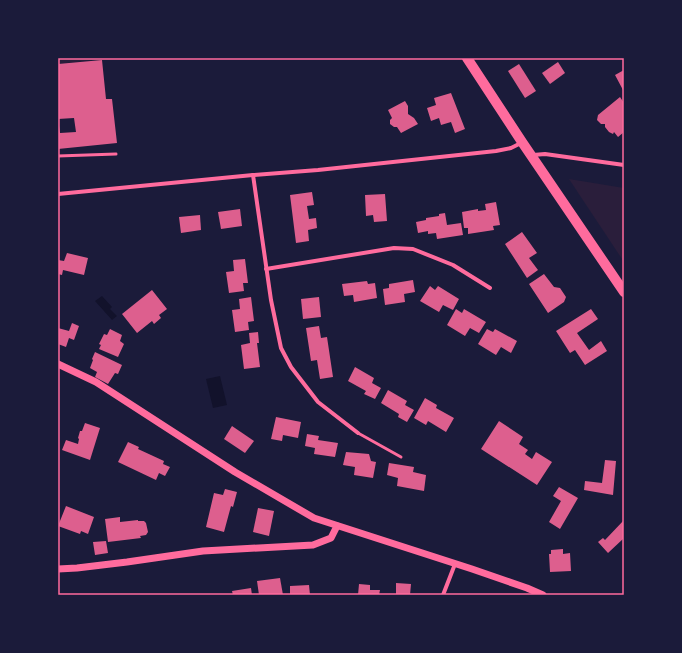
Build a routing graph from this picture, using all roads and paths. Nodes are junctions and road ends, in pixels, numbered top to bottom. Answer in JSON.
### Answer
{"nodes":[{"id":1,"x":467,"y":58,"type":"edge"},
{"id":2,"x":522,"y":142,"type":"junction"},
{"id":3,"x":116,"y":154,"type":"dead end"},
{"id":4,"x":530,"y":155,"type":"junction"},
{"id":5,"x":58,"y":156,"type":"edge"},
{"id":6,"x":624,"y":165,"type":"edge"},
{"id":7,"x":252,"y":175,"type":"junction"},
{"id":8,"x":58,"y":194,"type":"edge"},
{"id":9,"x":266,"y":269,"type":"junction"},
{"id":10,"x":490,"y":288,"type":"dead end"},
{"id":11,"x":624,"y":292,"type":"edge"},
{"id":12,"x":58,"y":364,"type":"edge"},
{"id":13,"x":358,"y":433,"type":"joint"},
{"id":14,"x":400,"y":457,"type":"dead end"},
{"id":15,"x":337,"y":526,"type":"junction"},
{"id":16,"x":454,"y":564,"type":"junction"},
{"id":17,"x":58,"y":569,"type":"edge"},
{"id":18,"x":442,"y":595,"type":"edge"},
{"id":19,"x":543,"y":595,"type":"edge"}],
"edges":[{"from":1,"to":2,"type":"main road"},
{"from":2,"to":4,"type":"main road"},
{"from":2,"to":7,"type":"street"},
{"from":3,"to":5,"type":"lane"},
{"from":4,"to":6,"type":"street"},
{"from":4,"to":11,"type":"main road"},
{"from":7,"to":8,"type":"street"},
{"from":7,"to":9,"type":"street"},
{"from":9,"to":10,"type":"street"},
{"from":9,"to":13,"type":"street"},
{"from":12,"to":15,"type":"street"},
{"from":13,"to":14,"type":"lane"},
{"from":15,"to":16,"type":"street"},
{"from":15,"to":17,"type":"street"},
{"from":16,"to":18,"type":"street"},
{"from":16,"to":19,"type":"street"}]}
